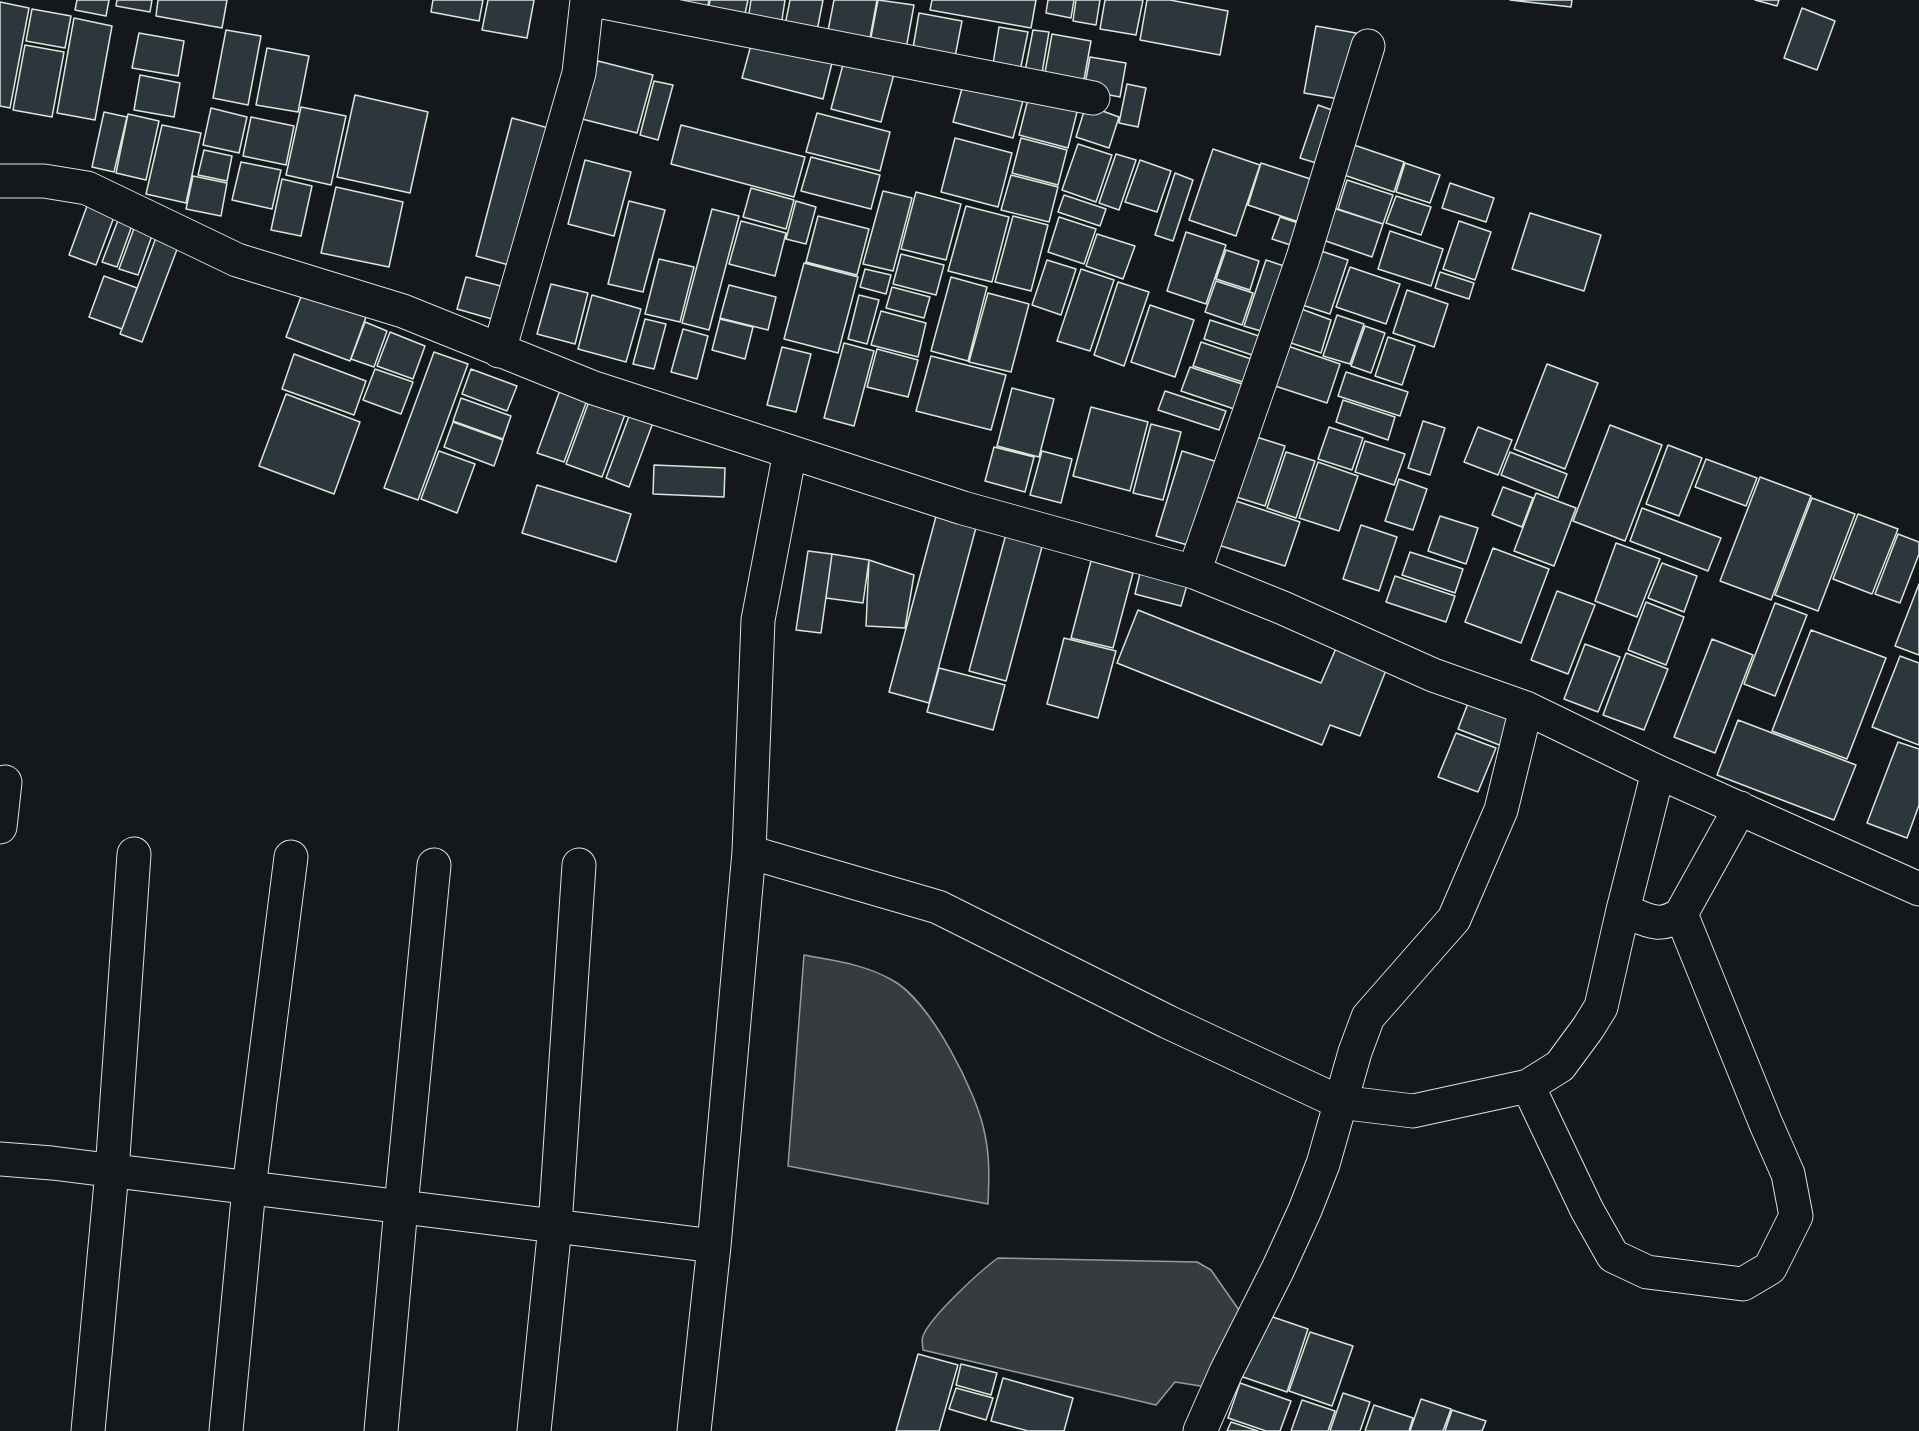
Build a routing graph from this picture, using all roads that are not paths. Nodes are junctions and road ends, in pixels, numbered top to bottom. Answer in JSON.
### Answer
{"nodes":[{"id":1,"x":587,"y":0,"type":"edge"},
{"id":2,"x":593,"y":0,"type":"edge"},
{"id":3,"x":1368,"y":46,"type":"dead end"},
{"id":4,"x":1093,"y":98,"type":"dead end"},
{"id":5,"x":0,"y":181,"type":"edge"},
{"id":6,"x":499,"y":351,"type":"junction"},
{"id":7,"x":790,"y":453,"type":"junction"},
{"id":8,"x":1194,"y":572,"type":"junction"},
{"id":9,"x":1526,"y":708,"type":"junction"},
{"id":10,"x":1658,"y":772,"type":"junction"},
{"id":11,"x":6,"y":782,"type":"dead end"},
{"id":12,"x":1740,"y":808,"type":"junction"},
{"id":13,"x":0,"y":827,"type":"edge"},
{"id":14,"x":749,"y":852,"type":"junction"},
{"id":15,"x":134,"y":854,"type":"dead end"},
{"id":16,"x":291,"y":857,"type":"dead end"},
{"id":17,"x":434,"y":865,"type":"dead end"},
{"id":18,"x":579,"y":865,"type":"dead end"},
{"id":19,"x":1919,"y":889,"type":"edge"},
{"id":20,"x":1623,"y":910,"type":"junction"},
{"id":21,"x":1681,"y":914,"type":"junction"},
{"id":22,"x":1528,"y":1086,"type":"junction"},
{"id":23,"x":1339,"y":1102,"type":"junction"},
{"id":24,"x":0,"y":1159,"type":"edge"},
{"id":25,"x":112,"y":1171,"type":"junction"},
{"id":26,"x":249,"y":1188,"type":"junction"},
{"id":27,"x":401,"y":1207,"type":"junction"},
{"id":28,"x":555,"y":1226,"type":"junction"},
{"id":29,"x":714,"y":1246,"type":"junction"},
{"id":30,"x":88,"y":1431,"type":"edge"},
{"id":31,"x":226,"y":1431,"type":"edge"},
{"id":32,"x":381,"y":1431,"type":"edge"},
{"id":33,"x":534,"y":1431,"type":"edge"},
{"id":34,"x":694,"y":1431,"type":"edge"},
{"id":35,"x":1200,"y":1431,"type":"edge"}],
"edges":[{"from":1,"to":6,"type":"street"},
{"from":2,"to":4,"type":"street"},
{"from":3,"to":8,"type":"street"},
{"from":5,"to":6,"type":"street"},
{"from":6,"to":7,"type":"street"},
{"from":7,"to":8,"type":"street"},
{"from":7,"to":14,"type":"street"},
{"from":8,"to":9,"type":"street"},
{"from":9,"to":10,"type":"street"},
{"from":9,"to":23,"type":"street"},
{"from":10,"to":12,"type":"street"},
{"from":10,"to":20,"type":"street"},
{"from":11,"to":13,"type":"street"},
{"from":12,"to":19,"type":"street"},
{"from":12,"to":21,"type":"street"},
{"from":14,"to":23,"type":"street"},
{"from":14,"to":29,"type":"street"},
{"from":15,"to":25,"type":"street"},
{"from":16,"to":26,"type":"street"},
{"from":17,"to":27,"type":"street"},
{"from":18,"to":28,"type":"street"},
{"from":20,"to":21,"type":"street"},
{"from":20,"to":22,"type":"street"},
{"from":21,"to":22,"type":"street"},
{"from":22,"to":23,"type":"street"},
{"from":23,"to":35,"type":"street"},
{"from":24,"to":25,"type":"street"},
{"from":25,"to":26,"type":"street"},
{"from":25,"to":30,"type":"street"},
{"from":26,"to":27,"type":"street"},
{"from":26,"to":31,"type":"street"},
{"from":27,"to":28,"type":"street"},
{"from":27,"to":32,"type":"street"},
{"from":28,"to":29,"type":"street"},
{"from":28,"to":33,"type":"street"},
{"from":29,"to":34,"type":"street"}]}
